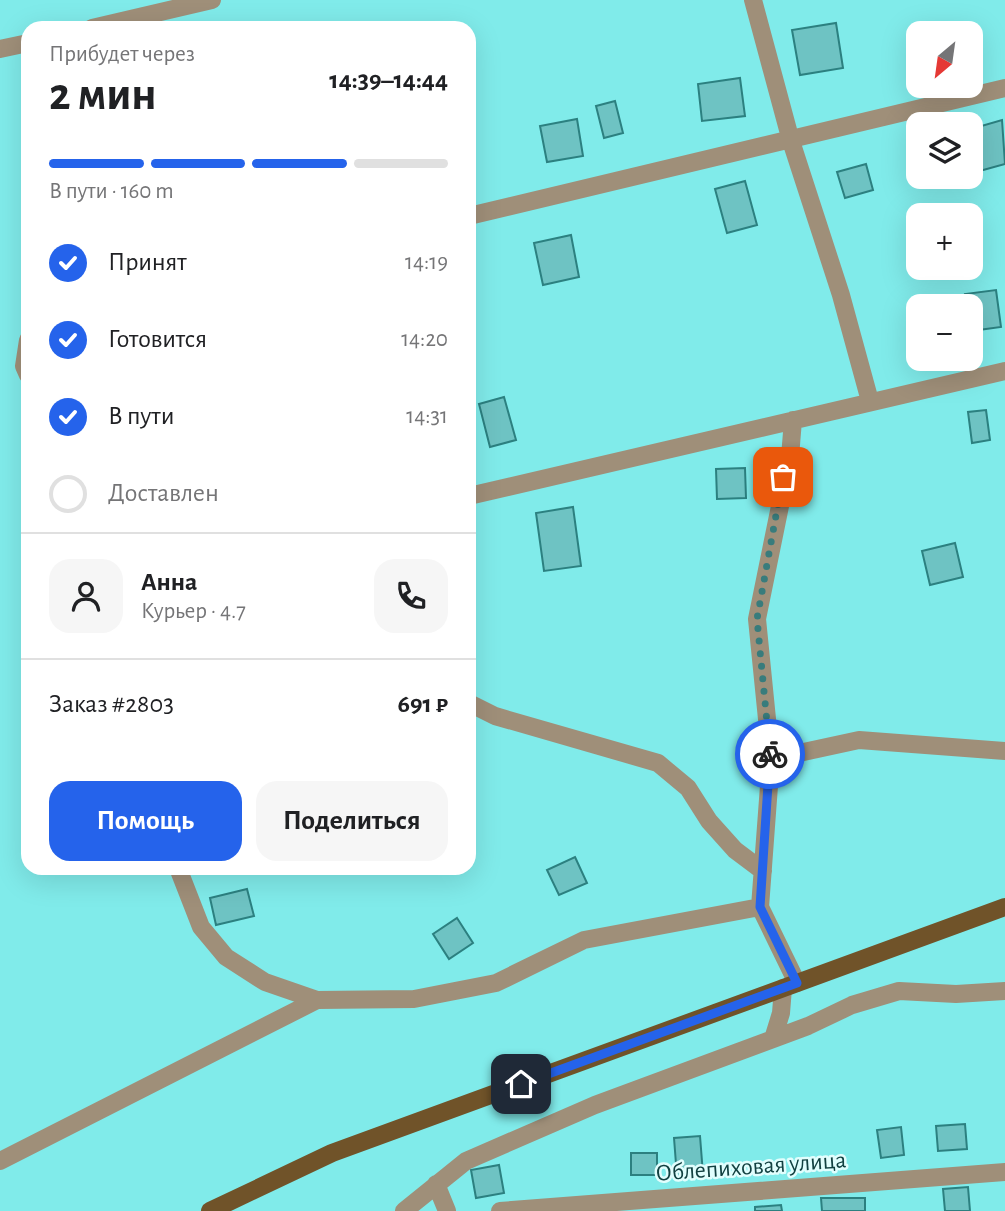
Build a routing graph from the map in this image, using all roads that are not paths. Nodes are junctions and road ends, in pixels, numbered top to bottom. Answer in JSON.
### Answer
{"nodes":[{"id":1,"x":212,"y":0,"type":"edge"},
{"id":2,"x":753,"y":0,"type":"edge"},
{"id":3,"x":189,"y":3,"type":"edge"},
{"id":4,"x":119,"y":21,"type":"edge"},
{"id":5,"x":21,"y":44,"type":"edge"},
{"id":6,"x":0,"y":49,"type":"edge"},
{"id":7,"x":1005,"y":88,"type":"edge"},
{"id":8,"x":791,"y":141,"type":"junction"},
{"id":9,"x":476,"y":214,"type":"edge"},
{"id":10,"x":1005,"y":371,"type":"edge"},
{"id":11,"x":870,"y":401,"type":"junction"},
{"id":12,"x":793,"y":420,"type":"junction"},
{"id":13,"x":476,"y":494,"type":"edge"},
{"id":14,"x":476,"y":706,"type":"edge"},
{"id":15,"x":1005,"y":751,"type":"edge"},
{"id":16,"x":771,"y":759,"type":"junction"},
{"id":17,"x":763,"y":871,"type":"junction"},
{"id":18,"x":181,"y":875,"type":"edge"},
{"id":19,"x":760,"y":907,"type":"junction"},
{"id":20,"x":1005,"y":907,"type":"edge"},
{"id":21,"x":790,"y":985,"type":"junction"},
{"id":22,"x":1005,"y":991,"type":"edge"},
{"id":23,"x":317,"y":1000,"type":"junction"},
{"id":24,"x":773,"y":1039,"type":"junction"},
{"id":25,"x":0,"y":1161,"type":"edge"},
{"id":26,"x":1005,"y":1172,"type":"edge"},
{"id":27,"x":436,"y":1184,"type":"junction"},
{"id":28,"x":210,"y":1211,"type":"edge"},
{"id":29,"x":404,"y":1211,"type":"edge"},
{"id":30,"x":447,"y":1211,"type":"edge"},
{"id":31,"x":500,"y":1211,"type":"edge"}],
"edges":[{"from":1,"to":3,"type":"street"},
{"from":2,"to":8,"type":"street"},
{"from":3,"to":4,"type":"street"},
{"from":5,"to":6,"type":"street"},
{"from":7,"to":8,"type":"street"},
{"from":8,"to":9,"type":"street"},
{"from":8,"to":11,"type":"street"},
{"from":10,"to":11,"type":"street"},
{"from":11,"to":12,"type":"street"},
{"from":12,"to":13,"type":"street"},
{"from":12,"to":16,"type":"street"},
{"from":14,"to":17,"type":"street"},
{"from":15,"to":16,"type":"street"},
{"from":16,"to":17,"type":"street"},
{"from":17,"to":19,"type":"street"},
{"from":18,"to":23,"type":"street"},
{"from":19,"to":21,"type":"street"},
{"from":19,"to":23,"type":"street"},
{"from":20,"to":21,"type":"main road"},
{"from":21,"to":24,"type":"street"},
{"from":21,"to":28,"type":"main road"},
{"from":22,"to":24,"type":"street"},
{"from":23,"to":25,"type":"street"},
{"from":24,"to":27,"type":"street"},
{"from":26,"to":31,"type":"street","name":"Облепиховая улица"},
{"from":27,"to":29,"type":"street"},
{"from":27,"to":30,"type":"street"}]}
